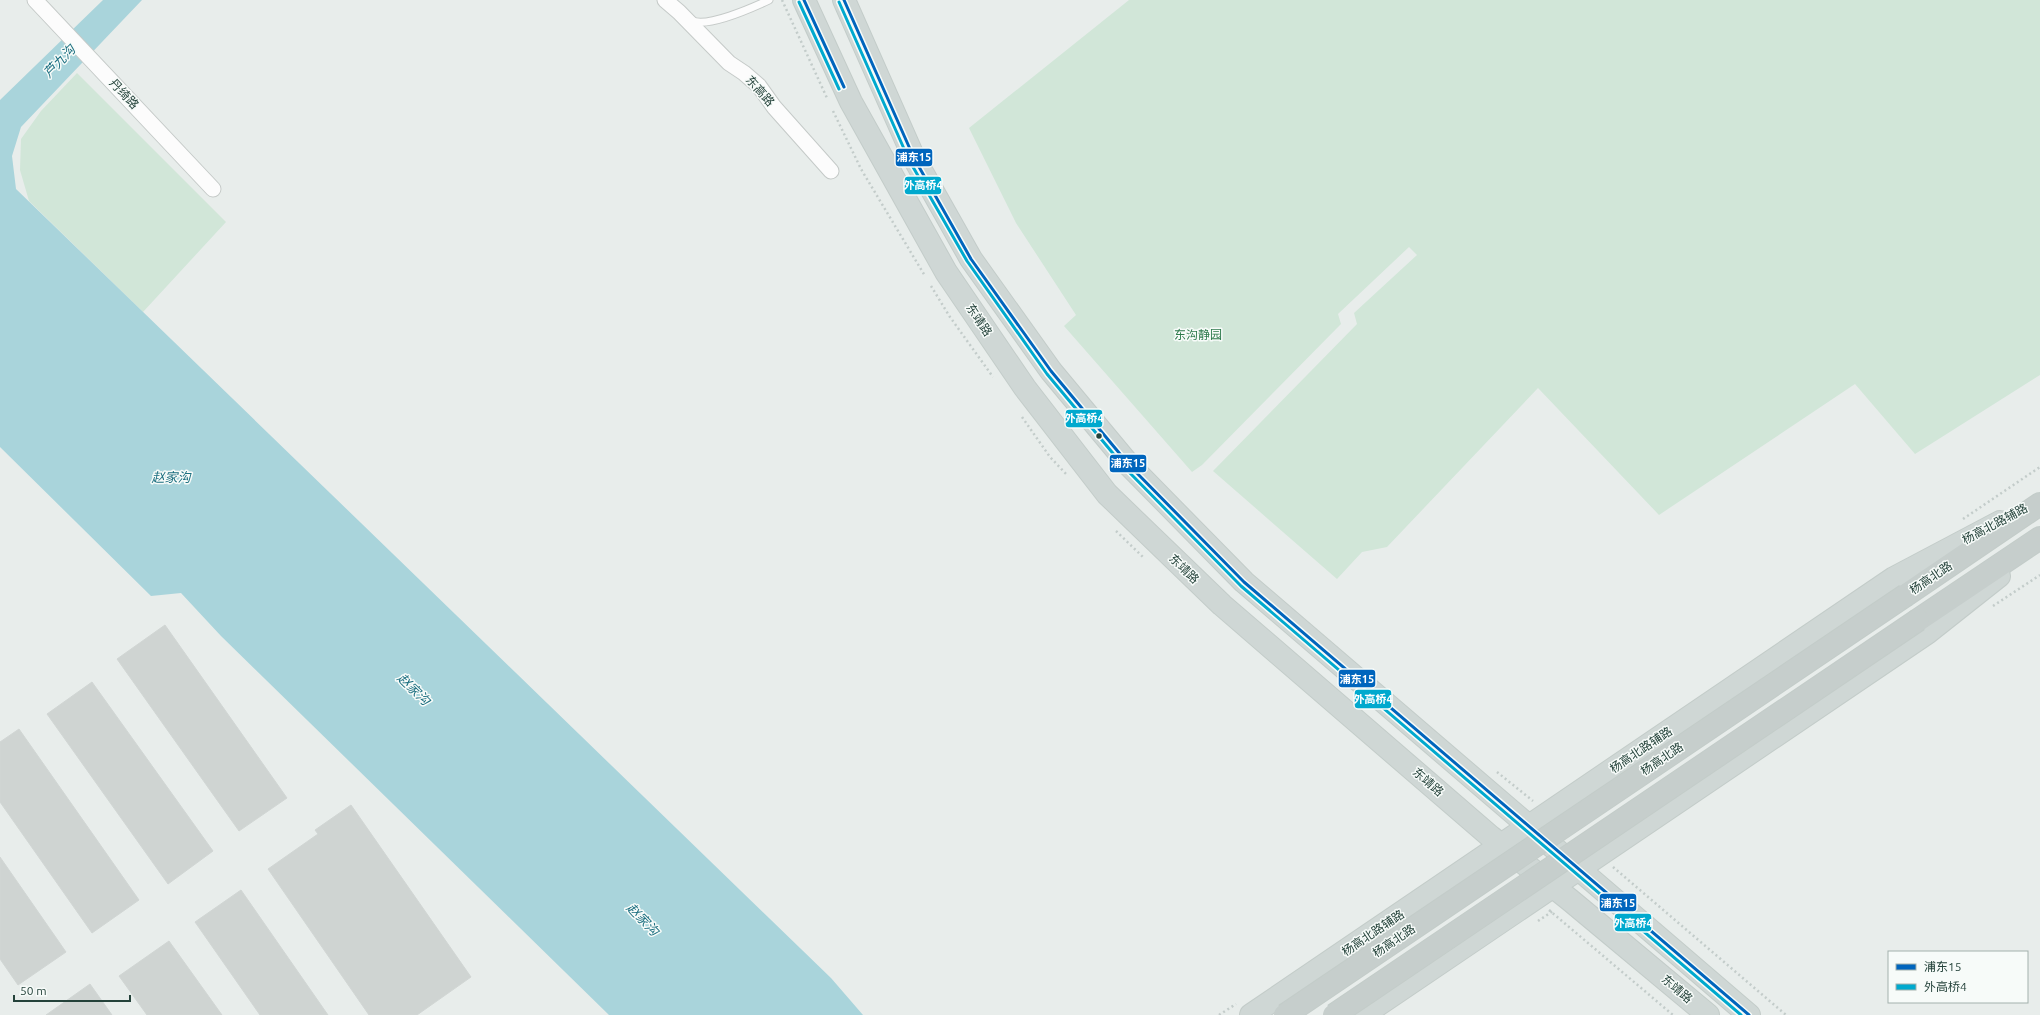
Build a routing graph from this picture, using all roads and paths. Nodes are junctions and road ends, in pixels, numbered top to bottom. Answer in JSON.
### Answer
{"nodes":[{"id":1,"x":35,"y":0,"type":"edge"},
{"id":2,"x":665,"y":0,"type":"edge"},
{"id":3,"x":769,"y":0,"type":"edge"},
{"id":4,"x":804,"y":0,"type":"edge"},
{"id":5,"x":844,"y":0,"type":"edge"},
{"id":6,"x":679,"y":12,"type":"junction"},
{"id":7,"x":832,"y":171,"type":"dead end"},
{"id":8,"x":213,"y":189,"type":"dead end"},
{"id":9,"x":2040,"y":500,"type":"edge"},
{"id":10,"x":2040,"y":504,"type":"edge"},
{"id":11,"x":2040,"y":538,"type":"edge"},
{"id":12,"x":2040,"y":543,"type":"edge"},
{"id":13,"x":1491,"y":768,"type":"dead end"},
{"id":14,"x":1548,"y":813,"type":"junction"},
{"id":15,"x":1525,"y":821,"type":"junction"},
{"id":16,"x":1501,"y":845,"type":"junction"},
{"id":17,"x":1598,"y":856,"type":"junction"},
{"id":18,"x":1578,"y":869,"type":"junction"},
{"id":19,"x":1552,"y":886,"type":"junction"},
{"id":20,"x":1251,"y":1015,"type":"edge"},
{"id":21,"x":1285,"y":1015,"type":"edge"},
{"id":22,"x":1334,"y":1015,"type":"edge"},
{"id":23,"x":1363,"y":1015,"type":"edge"},
{"id":24,"x":1708,"y":1015,"type":"edge"},
{"id":25,"x":1749,"y":1015,"type":"edge"},
{"id":26,"x":1786,"y":1015,"type":"edge"}],
"edges":[{"from":1,"to":8,"type":"street","name":"丹绮路"},
{"from":2,"to":6,"type":"street","name":"东高路"},
{"from":3,"to":6,"type":"lane"},
{"from":4,"to":16,"type":"main road","name":"东靖路"},
{"from":5,"to":15,"type":"main road"},
{"from":6,"to":7,"type":"street","name":"东高路"},
{"from":9,"to":14,"type":"main road","name":"杨高北路辅路"},
{"from":10,"to":21,"type":"highway","name":"杨高北路","bridge":true},
{"from":11,"to":22,"type":"highway","bridge":true},
{"from":12,"to":17,"type":"main road"},
{"from":13,"to":14,"type":"path"},
{"from":14,"to":15,"type":"main road","name":"杨高北路辅路"},
{"from":15,"to":16,"type":"main road","name":"杨高北路辅路"},
{"from":15,"to":18,"type":"main road"},
{"from":16,"to":19,"type":"main road","name":"东靖路"},
{"from":16,"to":20,"type":"main road","name":"杨高北路辅路"},
{"from":17,"to":18,"type":"main road"},
{"from":17,"to":26,"type":"path"},
{"from":18,"to":19,"type":"main road"},
{"from":18,"to":25,"type":"main road"},
{"from":19,"to":23,"type":"main road"},
{"from":19,"to":24,"type":"main road","name":"东靖路"}]}
